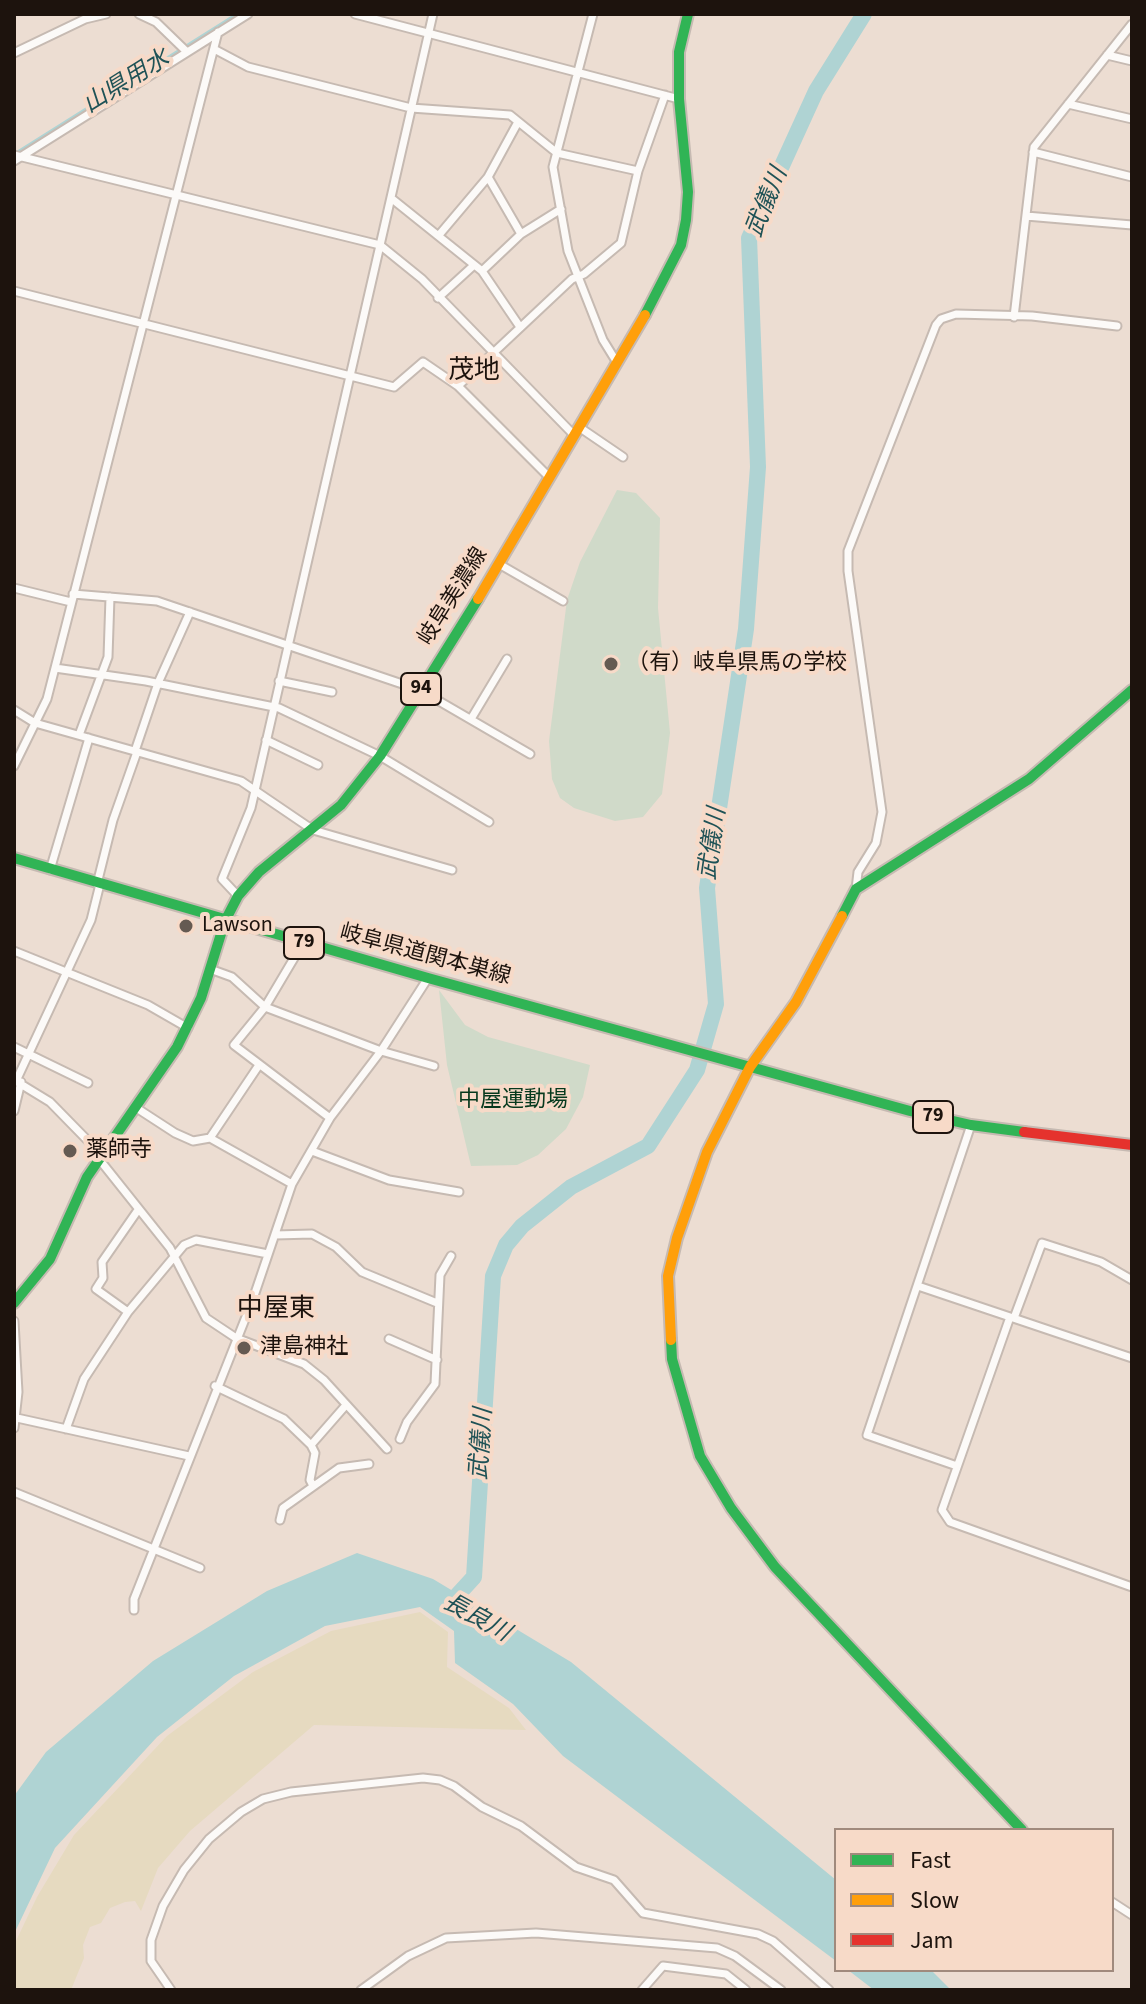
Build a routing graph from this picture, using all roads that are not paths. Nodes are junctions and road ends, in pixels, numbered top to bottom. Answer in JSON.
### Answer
{"nodes":[{"id":1,"x":106,"y":14,"type":"edge"},
{"id":2,"x":139,"y":14,"type":"edge"},
{"id":3,"x":248,"y":14,"type":"edge"},
{"id":4,"x":355,"y":14,"type":"edge"},
{"id":5,"x":433,"y":14,"type":"edge"},
{"id":6,"x":593,"y":14,"type":"edge"},
{"id":7,"x":688,"y":14,"type":"edge"},
{"id":8,"x":1132,"y":24,"type":"edge"},
{"id":9,"x":218,"y":32,"type":"junction"},
{"id":10,"x":428,"y":33,"type":"junction"},
{"id":11,"x":214,"y":49,"type":"junction"},
{"id":12,"x":186,"y":52,"type":"junction"},
{"id":13,"x":14,"y":53,"type":"edge"},
{"id":14,"x":1107,"y":55,"type":"junction"},
{"id":15,"x":1132,"y":61,"type":"edge"},
{"id":16,"x":578,"y":72,"type":"junction"},
{"id":17,"x":665,"y":95,"type":"junction"},
{"id":18,"x":679,"y":99,"type":"junction"},
{"id":19,"x":1068,"y":104,"type":"junction"},
{"id":20,"x":411,"y":108,"type":"junction"},
{"id":21,"x":1132,"y":119,"type":"edge"},
{"id":22,"x":518,"y":122,"type":"junction"},
{"id":23,"x":1033,"y":152,"type":"junction"},
{"id":24,"x":557,"y":153,"type":"junction"},
{"id":25,"x":17,"y":158,"type":"edge"},
{"id":26,"x":638,"y":171,"type":"junction"},
{"id":27,"x":488,"y":177,"type":"junction"},
{"id":28,"x":1132,"y":177,"type":"edge"},
{"id":29,"x":177,"y":195,"type":"junction"},
{"id":30,"x":391,"y":198,"type":"junction"},
{"id":31,"x":561,"y":209,"type":"junction"},
{"id":32,"x":1026,"y":216,"type":"junction"},
{"id":33,"x":1132,"y":225,"type":"edge"},
{"id":34,"x":521,"y":234,"type":"junction"},
{"id":35,"x":439,"y":235,"type":"junction"},
{"id":36,"x":380,"y":245,"type":"junction"},
{"id":37,"x":473,"y":266,"type":"junction"},
{"id":38,"x":482,"y":271,"type":"junction"},
{"id":39,"x":578,"y":276,"type":"junction"},
{"id":40,"x":14,"y":291,"type":"edge"},
{"id":41,"x":438,"y":298,"type":"junction"},
{"id":42,"x":1014,"y":317,"type":"junction"},
{"id":43,"x":143,"y":324,"type":"junction"},
{"id":44,"x":1117,"y":326,"type":"dead end"},
{"id":45,"x":520,"y":327,"type":"junction"},
{"id":46,"x":492,"y":353,"type":"junction"},
{"id":47,"x":616,"y":361,"type":"junction"},
{"id":48,"x":351,"y":374,"type":"junction"},
{"id":49,"x":458,"y":386,"type":"junction"},
{"id":50,"x":575,"y":430,"type":"junction"},
{"id":51,"x":623,"y":457,"type":"dead end"},
{"id":52,"x":548,"y":476,"type":"junction"},
{"id":53,"x":499,"y":564,"type":"junction"},
{"id":54,"x":14,"y":588,"type":"edge"},
{"id":55,"x":110,"y":597,"type":"junction"},
{"id":56,"x":72,"y":598,"type":"junction"},
{"id":57,"x":563,"y":601,"type":"dead end"},
{"id":58,"x":190,"y":612,"type":"junction"},
{"id":59,"x":288,"y":646,"type":"junction"},
{"id":60,"x":507,"y":659,"type":"dead end"},
{"id":61,"x":55,"y":668,"type":"junction"},
{"id":62,"x":102,"y":674,"type":"junction"},
{"id":63,"x":279,"y":681,"type":"junction"},
{"id":64,"x":158,"y":683,"type":"junction"},
{"id":65,"x":420,"y":690,"type":"junction"},
{"id":66,"x":1132,"y":690,"type":"edge"},
{"id":67,"x":332,"y":692,"type":"dead end"},
{"id":68,"x":274,"y":706,"type":"junction"},
{"id":69,"x":14,"y":710,"type":"edge"},
{"id":70,"x":471,"y":719,"type":"junction"},
{"id":71,"x":35,"y":723,"type":"junction"},
{"id":72,"x":79,"y":735,"type":"junction"},
{"id":73,"x":89,"y":738,"type":"junction"},
{"id":74,"x":266,"y":740,"type":"junction"},
{"id":75,"x":136,"y":752,"type":"junction"},
{"id":76,"x":530,"y":754,"type":"dead end"},
{"id":77,"x":380,"y":756,"type":"junction"},
{"id":78,"x":318,"y":765,"type":"dead end"},
{"id":79,"x":14,"y":766,"type":"edge"},
{"id":80,"x":255,"y":788,"type":"junction"},
{"id":81,"x":489,"y":822,"type":"dead end"},
{"id":82,"x":313,"y":830,"type":"junction"},
{"id":83,"x":14,"y":858,"type":"edge"},
{"id":84,"x":50,"y":870,"type":"junction"},
{"id":85,"x":452,"y":870,"type":"dead end"},
{"id":86,"x":98,"y":884,"type":"junction"},
{"id":87,"x":856,"y":889,"type":"junction"},
{"id":88,"x":238,"y":896,"type":"junction"},
{"id":89,"x":225,"y":921,"type":"junction"},
{"id":90,"x":303,"y":943,"type":"junction"},
{"id":91,"x":14,"y":951,"type":"edge"},
{"id":92,"x":210,"y":969,"type":"junction"},
{"id":93,"x":67,"y":972,"type":"junction"},
{"id":94,"x":428,"y":978,"type":"junction"},
{"id":95,"x":265,"y":1007,"type":"junction"},
{"id":96,"x":188,"y":1028,"type":"junction"},
{"id":97,"x":14,"y":1047,"type":"edge"},
{"id":98,"x":381,"y":1051,"type":"junction"},
{"id":99,"x":28,"y":1055,"type":"junction"},
{"id":100,"x":259,"y":1065,"type":"junction"},
{"id":101,"x":434,"y":1066,"type":"dead end"},
{"id":102,"x":745,"y":1066,"type":"junction"},
{"id":103,"x":17,"y":1081,"type":"edge"},
{"id":104,"x":88,"y":1083,"type":"dead end"},
{"id":105,"x":135,"y":1107,"type":"junction"},
{"id":106,"x":14,"y":1111,"type":"edge"},
{"id":107,"x":330,"y":1118,"type":"junction"},
{"id":108,"x":971,"y":1125,"type":"junction"},
{"id":109,"x":210,"y":1138,"type":"junction"},
{"id":110,"x":1132,"y":1145,"type":"edge"},
{"id":111,"x":312,"y":1151,"type":"junction"},
{"id":112,"x":99,"y":1159,"type":"junction"},
{"id":113,"x":292,"y":1184,"type":"junction"},
{"id":114,"x":459,"y":1192,"type":"dead end"},
{"id":115,"x":138,"y":1210,"type":"junction"},
{"id":116,"x":275,"y":1235,"type":"junction"},
{"id":117,"x":268,"y":1254,"type":"junction"},
{"id":118,"x":451,"y":1256,"type":"dead end"},
{"id":119,"x":173,"y":1257,"type":"junction"},
{"id":120,"x":1132,"y":1280,"type":"edge"},
{"id":121,"x":918,"y":1286,"type":"junction"},
{"id":122,"x":15,"y":1297,"type":"edge"},
{"id":123,"x":437,"y":1303,"type":"junction"},
{"id":124,"x":128,"y":1312,"type":"junction"},
{"id":125,"x":1012,"y":1318,"type":"junction"},
{"id":126,"x":14,"y":1321,"type":"edge"},
{"id":127,"x":236,"y":1338,"type":"junction"},
{"id":128,"x":389,"y":1339,"type":"dead end"},
{"id":129,"x":1132,"y":1358,"type":"edge"},
{"id":130,"x":437,"y":1360,"type":"junction"},
{"id":131,"x":215,"y":1386,"type":"junction"},
{"id":132,"x":346,"y":1405,"type":"junction"},
{"id":133,"x":17,"y":1418,"type":"junction"},
{"id":134,"x":14,"y":1428,"type":"edge"},
{"id":135,"x":66,"y":1429,"type":"junction"},
{"id":136,"x":400,"y":1439,"type":"dead end"},
{"id":137,"x":311,"y":1445,"type":"junction"},
{"id":138,"x":387,"y":1449,"type":"dead end"},
{"id":139,"x":189,"y":1456,"type":"junction"},
{"id":140,"x":369,"y":1464,"type":"dead end"},
{"id":141,"x":957,"y":1466,"type":"junction"},
{"id":142,"x":313,"y":1486,"type":"junction"},
{"id":143,"x":14,"y":1492,"type":"edge"},
{"id":144,"x":280,"y":1520,"type":"dead end"},
{"id":145,"x":153,"y":1552,"type":"junction"},
{"id":146,"x":200,"y":1568,"type":"dead end"},
{"id":147,"x":1132,"y":1587,"type":"edge"},
{"id":148,"x":134,"y":1610,"type":"dead end"},
{"id":149,"x":1020,"y":1828,"type":"edge"},
{"id":150,"x":1114,"y":1903,"type":"edge"},
{"id":151,"x":1132,"y":1915,"type":"edge"},
{"id":152,"x":171,"y":1990,"type":"edge"},
{"id":153,"x":361,"y":1990,"type":"edge"},
{"id":154,"x":642,"y":1990,"type":"edge"},
{"id":155,"x":746,"y":1990,"type":"edge"},
{"id":156,"x":781,"y":1990,"type":"edge"},
{"id":157,"x":829,"y":1990,"type":"edge"}],
"edges":[{"from":1,"to":13,"type":"street"},
{"from":2,"to":12,"type":"street"},
{"from":3,"to":9,"type":"street"},
{"from":4,"to":10,"type":"street"},
{"from":5,"to":10,"type":"street"},
{"from":6,"to":16,"type":"street"},
{"from":7,"to":18,"type":"main road","name":"岐阜美濃線","number":"94"},
{"from":8,"to":14,"type":"street"},
{"from":9,"to":11,"type":"street"},
{"from":9,"to":12,"type":"street"},
{"from":10,"to":16,"type":"street"},
{"from":10,"to":20,"type":"street"},
{"from":11,"to":20,"type":"street"},
{"from":11,"to":29,"type":"street"},
{"from":12,"to":25,"type":"street"},
{"from":14,"to":15,"type":"street"},
{"from":14,"to":19,"type":"street"},
{"from":16,"to":17,"type":"street"},
{"from":16,"to":24,"type":"street"},
{"from":17,"to":18,"type":"street"},
{"from":17,"to":26,"type":"street"},
{"from":18,"to":47,"type":"main road","name":"岐阜美濃線","number":"94"},
{"from":19,"to":21,"type":"street"},
{"from":19,"to":23,"type":"street"},
{"from":20,"to":22,"type":"street"},
{"from":20,"to":30,"type":"street"},
{"from":22,"to":24,"type":"street"},
{"from":22,"to":27,"type":"street"},
{"from":23,"to":28,"type":"street"},
{"from":23,"to":32,"type":"street"},
{"from":24,"to":26,"type":"street"},
{"from":24,"to":31,"type":"street"},
{"from":25,"to":29,"type":"street"},
{"from":26,"to":39,"type":"street"},
{"from":27,"to":34,"type":"street"},
{"from":27,"to":35,"type":"street"},
{"from":29,"to":36,"type":"street"},
{"from":29,"to":43,"type":"street"},
{"from":30,"to":35,"type":"street"},
{"from":30,"to":36,"type":"street"},
{"from":31,"to":34,"type":"street"},
{"from":31,"to":39,"type":"street"},
{"from":32,"to":33,"type":"street"},
{"from":32,"to":42,"type":"street"},
{"from":34,"to":38,"type":"street"},
{"from":35,"to":37,"type":"street"},
{"from":36,"to":41,"type":"street"},
{"from":36,"to":48,"type":"street"},
{"from":37,"to":38,"type":"street"},
{"from":37,"to":41,"type":"street"},
{"from":38,"to":45,"type":"street"},
{"from":39,"to":45,"type":"street"},
{"from":39,"to":47,"type":"street"},
{"from":40,"to":43,"type":"street"},
{"from":41,"to":46,"type":"street"},
{"from":42,"to":44,"type":"street"},
{"from":42,"to":87,"type":"street"},
{"from":43,"to":48,"type":"street"},
{"from":43,"to":56,"type":"street"},
{"from":45,"to":46,"type":"street"},
{"from":46,"to":49,"type":"street"},
{"from":46,"to":50,"type":"street"},
{"from":47,"to":50,"type":"main road","name":"岐阜美濃線","number":"94"},
{"from":48,"to":49,"type":"street"},
{"from":48,"to":59,"type":"street"},
{"from":49,"to":52,"type":"street"},
{"from":50,"to":51,"type":"street"},
{"from":50,"to":52,"type":"main road","name":"岐阜美濃線","number":"94"},
{"from":52,"to":53,"type":"main road","name":"岐阜美濃線","number":"94"},
{"from":53,"to":57,"type":"street"},
{"from":53,"to":65,"type":"main road","name":"岐阜美濃線","number":"94"},
{"from":54,"to":56,"type":"street"},
{"from":55,"to":56,"type":"street"},
{"from":55,"to":58,"type":"street"},
{"from":55,"to":62,"type":"street"},
{"from":56,"to":61,"type":"street"},
{"from":58,"to":59,"type":"street"},
{"from":58,"to":64,"type":"street"},
{"from":59,"to":63,"type":"street"},
{"from":59,"to":65,"type":"street"},
{"from":60,"to":70,"type":"street"},
{"from":61,"to":62,"type":"street"},
{"from":61,"to":71,"type":"street"},
{"from":62,"to":64,"type":"street"},
{"from":62,"to":72,"type":"street"},
{"from":63,"to":67,"type":"street"},
{"from":63,"to":68,"type":"street"},
{"from":64,"to":68,"type":"street"},
{"from":64,"to":75,"type":"street"},
{"from":65,"to":70,"type":"street"},
{"from":65,"to":77,"type":"main road","name":"岐阜美濃線","number":"94"},
{"from":66,"to":87,"type":"main road"},
{"from":68,"to":74,"type":"street"},
{"from":68,"to":77,"type":"street"},
{"from":69,"to":71,"type":"street"},
{"from":70,"to":76,"type":"street"},
{"from":71,"to":72,"type":"street"},
{"from":71,"to":79,"type":"street"},
{"from":72,"to":73,"type":"street"},
{"from":73,"to":75,"type":"street"},
{"from":73,"to":84,"type":"street"},
{"from":74,"to":78,"type":"street"},
{"from":74,"to":80,"type":"street"},
{"from":75,"to":80,"type":"street"},
{"from":75,"to":86,"type":"street"},
{"from":77,"to":81,"type":"street"},
{"from":77,"to":82,"type":"main road","name":"岐阜美濃線","number":"94"},
{"from":80,"to":82,"type":"street"},
{"from":80,"to":88,"type":"street"},
{"from":82,"to":85,"type":"street"},
{"from":82,"to":88,"type":"main road","name":"岐阜美濃線","number":"94"},
{"from":83,"to":84,"type":"main road","name":"岐阜県道関本巣線","number":"79"},
{"from":84,"to":86,"type":"main road","name":"岐阜県道関本巣線","number":"79"},
{"from":86,"to":89,"type":"main road","name":"岐阜県道関本巣線","number":"79"},
{"from":86,"to":93,"type":"street"},
{"from":87,"to":102,"type":"main road"},
{"from":88,"to":89,"type":"main road","name":"岐阜美濃線","number":"94"},
{"from":89,"to":90,"type":"main road","name":"岐阜県道関本巣線","number":"79"},
{"from":89,"to":92,"type":"main road","name":"岐阜美濃線","number":"94"},
{"from":90,"to":94,"type":"main road","name":"岐阜県道関本巣線","number":"79"},
{"from":90,"to":95,"type":"street"},
{"from":91,"to":93,"type":"street"},
{"from":92,"to":95,"type":"street"},
{"from":92,"to":96,"type":"main road","name":"岐阜美濃線","number":"94"},
{"from":93,"to":96,"type":"street"},
{"from":93,"to":99,"type":"street"},
{"from":94,"to":98,"type":"street"},
{"from":94,"to":102,"type":"main road","name":"岐阜県道関本巣線","number":"79"},
{"from":95,"to":98,"type":"street"},
{"from":95,"to":100,"type":"street"},
{"from":96,"to":105,"type":"main road","name":"岐阜美濃線","number":"94"},
{"from":97,"to":99,"type":"street"},
{"from":98,"to":101,"type":"street"},
{"from":98,"to":107,"type":"street"},
{"from":99,"to":103,"type":"street"},
{"from":99,"to":104,"type":"street"},
{"from":100,"to":107,"type":"street"},
{"from":100,"to":109,"type":"street"},
{"from":102,"to":108,"type":"main road","number":"79"},
{"from":102,"to":149,"type":"main road"},
{"from":103,"to":106,"type":"street"},
{"from":103,"to":112,"type":"street"},
{"from":105,"to":109,"type":"street"},
{"from":105,"to":112,"type":"main road","name":"岐阜美濃線","number":"94"},
{"from":107,"to":111,"type":"street"},
{"from":108,"to":110,"type":"main road","number":"79"},
{"from":108,"to":121,"type":"street"},
{"from":109,"to":113,"type":"street"},
{"from":111,"to":113,"type":"street"},
{"from":111,"to":114,"type":"street"},
{"from":112,"to":115,"type":"street"},
{"from":112,"to":122,"type":"main road","name":"岐阜美濃線","number":"94"},
{"from":113,"to":116,"type":"street"},
{"from":115,"to":119,"type":"street"},
{"from":115,"to":124,"type":"street"},
{"from":116,"to":117,"type":"street"},
{"from":116,"to":123,"type":"street"},
{"from":117,"to":119,"type":"street"},
{"from":117,"to":127,"type":"street"},
{"from":118,"to":123,"type":"street"},
{"from":119,"to":124,"type":"street"},
{"from":119,"to":127,"type":"street"},
{"from":120,"to":125,"type":"street"},
{"from":121,"to":125,"type":"street"},
{"from":121,"to":141,"type":"street"},
{"from":123,"to":130,"type":"street"},
{"from":124,"to":135,"type":"street"},
{"from":125,"to":129,"type":"street"},
{"from":125,"to":141,"type":"street"},
{"from":126,"to":133,"type":"street"},
{"from":127,"to":131,"type":"street"},
{"from":127,"to":132,"type":"street"},
{"from":128,"to":130,"type":"street"},
{"from":130,"to":136,"type":"street"},
{"from":131,"to":137,"type":"street"},
{"from":131,"to":139,"type":"street"},
{"from":132,"to":137,"type":"street"},
{"from":132,"to":138,"type":"street"},
{"from":133,"to":134,"type":"street"},
{"from":133,"to":135,"type":"street"},
{"from":135,"to":139,"type":"street"},
{"from":137,"to":142,"type":"street"},
{"from":139,"to":145,"type":"street"},
{"from":140,"to":142,"type":"street"},
{"from":141,"to":147,"type":"street"},
{"from":142,"to":144,"type":"street"},
{"from":143,"to":145,"type":"street"},
{"from":145,"to":146,"type":"street"},
{"from":145,"to":148,"type":"street"},
{"from":150,"to":151,"type":"street"},
{"from":152,"to":157,"type":"street"},
{"from":153,"to":156,"type":"street"},
{"from":154,"to":155,"type":"street"}]}
